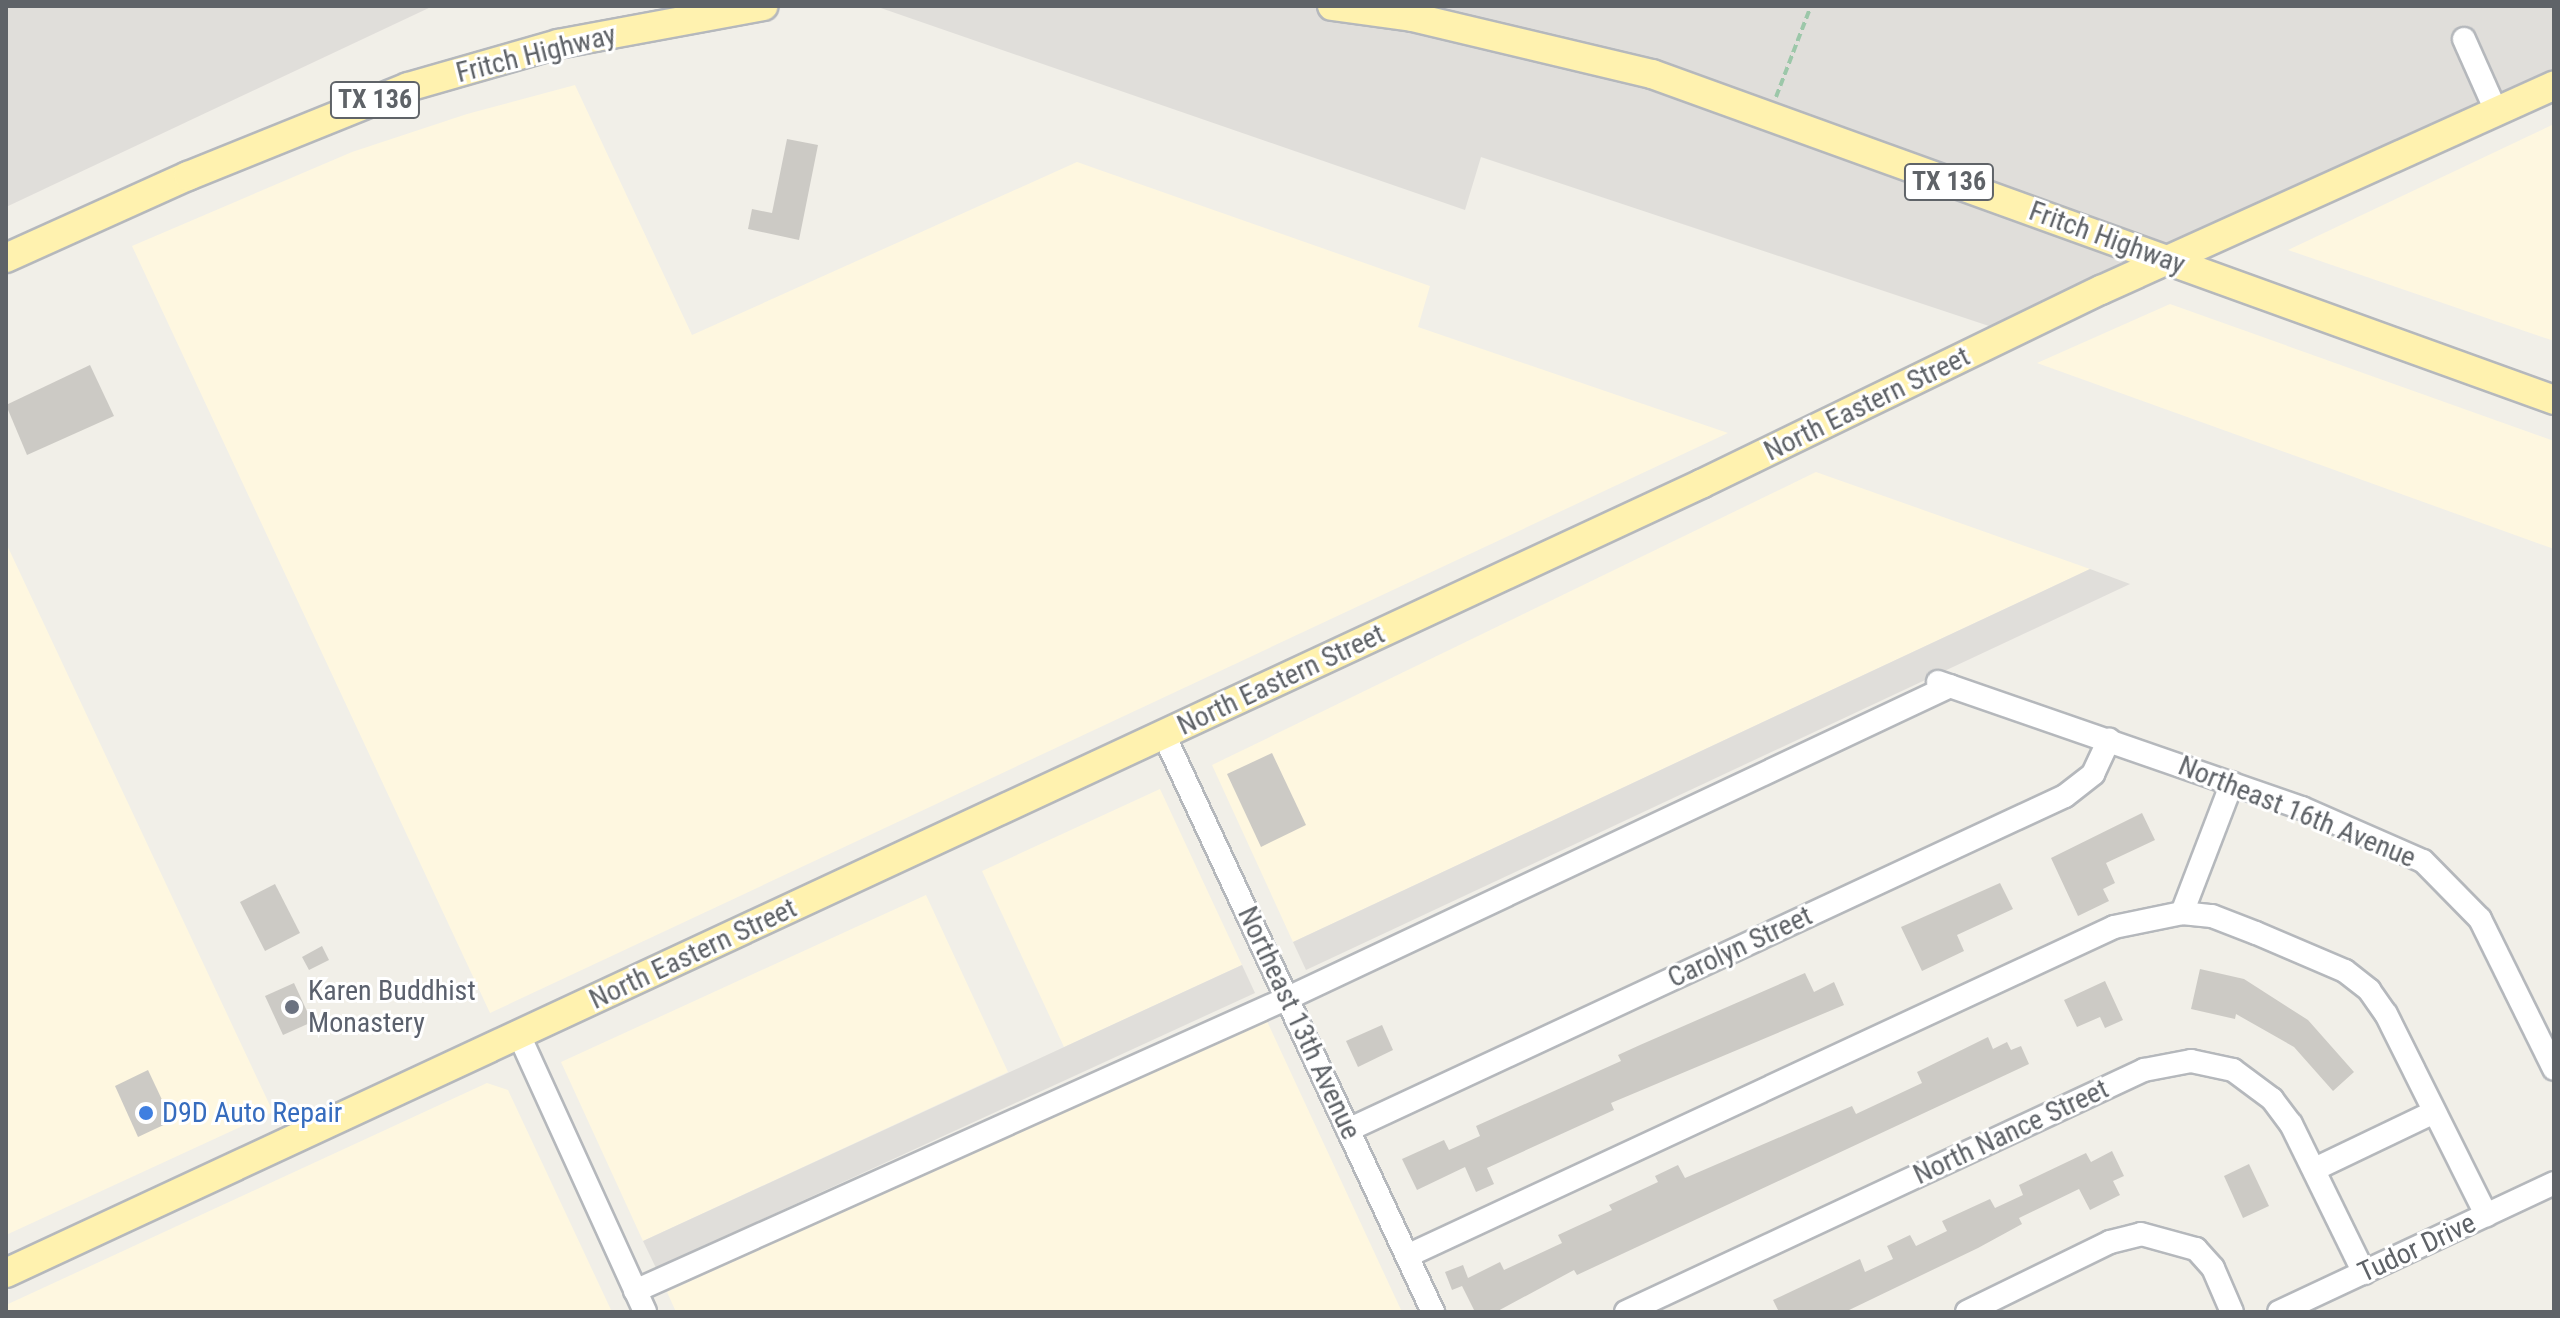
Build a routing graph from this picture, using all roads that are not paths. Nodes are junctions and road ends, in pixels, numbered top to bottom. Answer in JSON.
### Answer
{"nodes":[{"id":1,"x":764,"y":6,"type":"edge"},
{"id":2,"x":1332,"y":6,"type":"edge"},
{"id":3,"x":2464,"y":39,"type":"dead end"},
{"id":4,"x":2554,"y":85,"type":"edge"},
{"id":5,"x":2496,"y":111,"type":"junction"},
{"id":6,"x":6,"y":258,"type":"edge"},
{"id":7,"x":2168,"y":260,"type":"junction"},
{"id":8,"x":2554,"y":400,"type":"edge"},
{"id":9,"x":1164,"y":735,"type":"junction"},
{"id":10,"x":2109,"y":740,"type":"junction"},
{"id":11,"x":2232,"y":783,"type":"junction"},
{"id":12,"x":2182,"y":913,"type":"junction"},
{"id":13,"x":1288,"y":998,"type":"junction"},
{"id":14,"x":519,"y":1035,"type":"junction"},
{"id":15,"x":2554,"y":1069,"type":"edge"},
{"id":16,"x":2434,"y":1112,"type":"junction"},
{"id":17,"x":1348,"y":1130,"type":"junction"},
{"id":18,"x":2315,"y":1169,"type":"junction"},
{"id":19,"x":2554,"y":1183,"type":"edge"},
{"id":20,"x":2486,"y":1215,"type":"junction"},
{"id":21,"x":1407,"y":1256,"type":"junction"},
{"id":22,"x":6,"y":1273,"type":"edge"},
{"id":23,"x":2364,"y":1273,"type":"junction"},
{"id":24,"x":635,"y":1291,"type":"junction"},
{"id":25,"x":645,"y":1312,"type":"edge"},
{"id":26,"x":1433,"y":1312,"type":"edge"},
{"id":27,"x":1626,"y":1312,"type":"edge"},
{"id":28,"x":1967,"y":1312,"type":"edge"},
{"id":29,"x":2232,"y":1312,"type":"edge"},
{"id":30,"x":2279,"y":1312,"type":"edge"}],
"edges":[{"from":1,"to":6,"type":"main road","name":"Fritch Highway","number":"TX 136"},
{"from":2,"to":7,"type":"main road","name":"Fritch Highway","number":"TX 136"},
{"from":3,"to":5,"type":"street"},
{"from":4,"to":5,"type":"main road","name":"North Eastern Street"},
{"from":5,"to":7,"type":"main road","name":"North Eastern Street"},
{"from":7,"to":8,"type":"main road","name":"Fritch Highway","number":"TX 136"},
{"from":7,"to":9,"type":"main road","name":"North Eastern Street"},
{"from":9,"to":13,"type":"street","name":"Northeast 13th Avenue"},
{"from":9,"to":14,"type":"main road","name":"North Eastern Street"},
{"from":10,"to":11,"type":"street","name":"Northeast 16th Avenue"},
{"from":10,"to":13,"type":"street","name":"Northeast 16th Avenue"},
{"from":10,"to":17,"type":"street","name":"Carolyn Street"},
{"from":11,"to":12,"type":"street"},
{"from":11,"to":15,"type":"street","name":"Northeast 16th Avenue"},
{"from":12,"to":16,"type":"street"},
{"from":12,"to":21,"type":"street"},
{"from":13,"to":17,"type":"street","name":"Northeast 13th Avenue"},
{"from":13,"to":24,"type":"street"},
{"from":14,"to":22,"type":"main road","name":"North Eastern Street"},
{"from":14,"to":24,"type":"street"},
{"from":16,"to":18,"type":"street"},
{"from":16,"to":20,"type":"street"},
{"from":17,"to":21,"type":"street","name":"Northeast 13th Avenue"},
{"from":18,"to":23,"type":"street","name":"North Nance Street"},
{"from":18,"to":27,"type":"street","name":"North Nance Street"},
{"from":19,"to":20,"type":"street","name":"Tudor Drive"},
{"from":20,"to":23,"type":"street","name":"Tudor Drive"},
{"from":21,"to":26,"type":"street","name":"Northeast 13th Avenue"},
{"from":23,"to":30,"type":"street","name":"Tudor Drive"},
{"from":24,"to":25,"type":"street"},
{"from":28,"to":29,"type":"street"}]}
